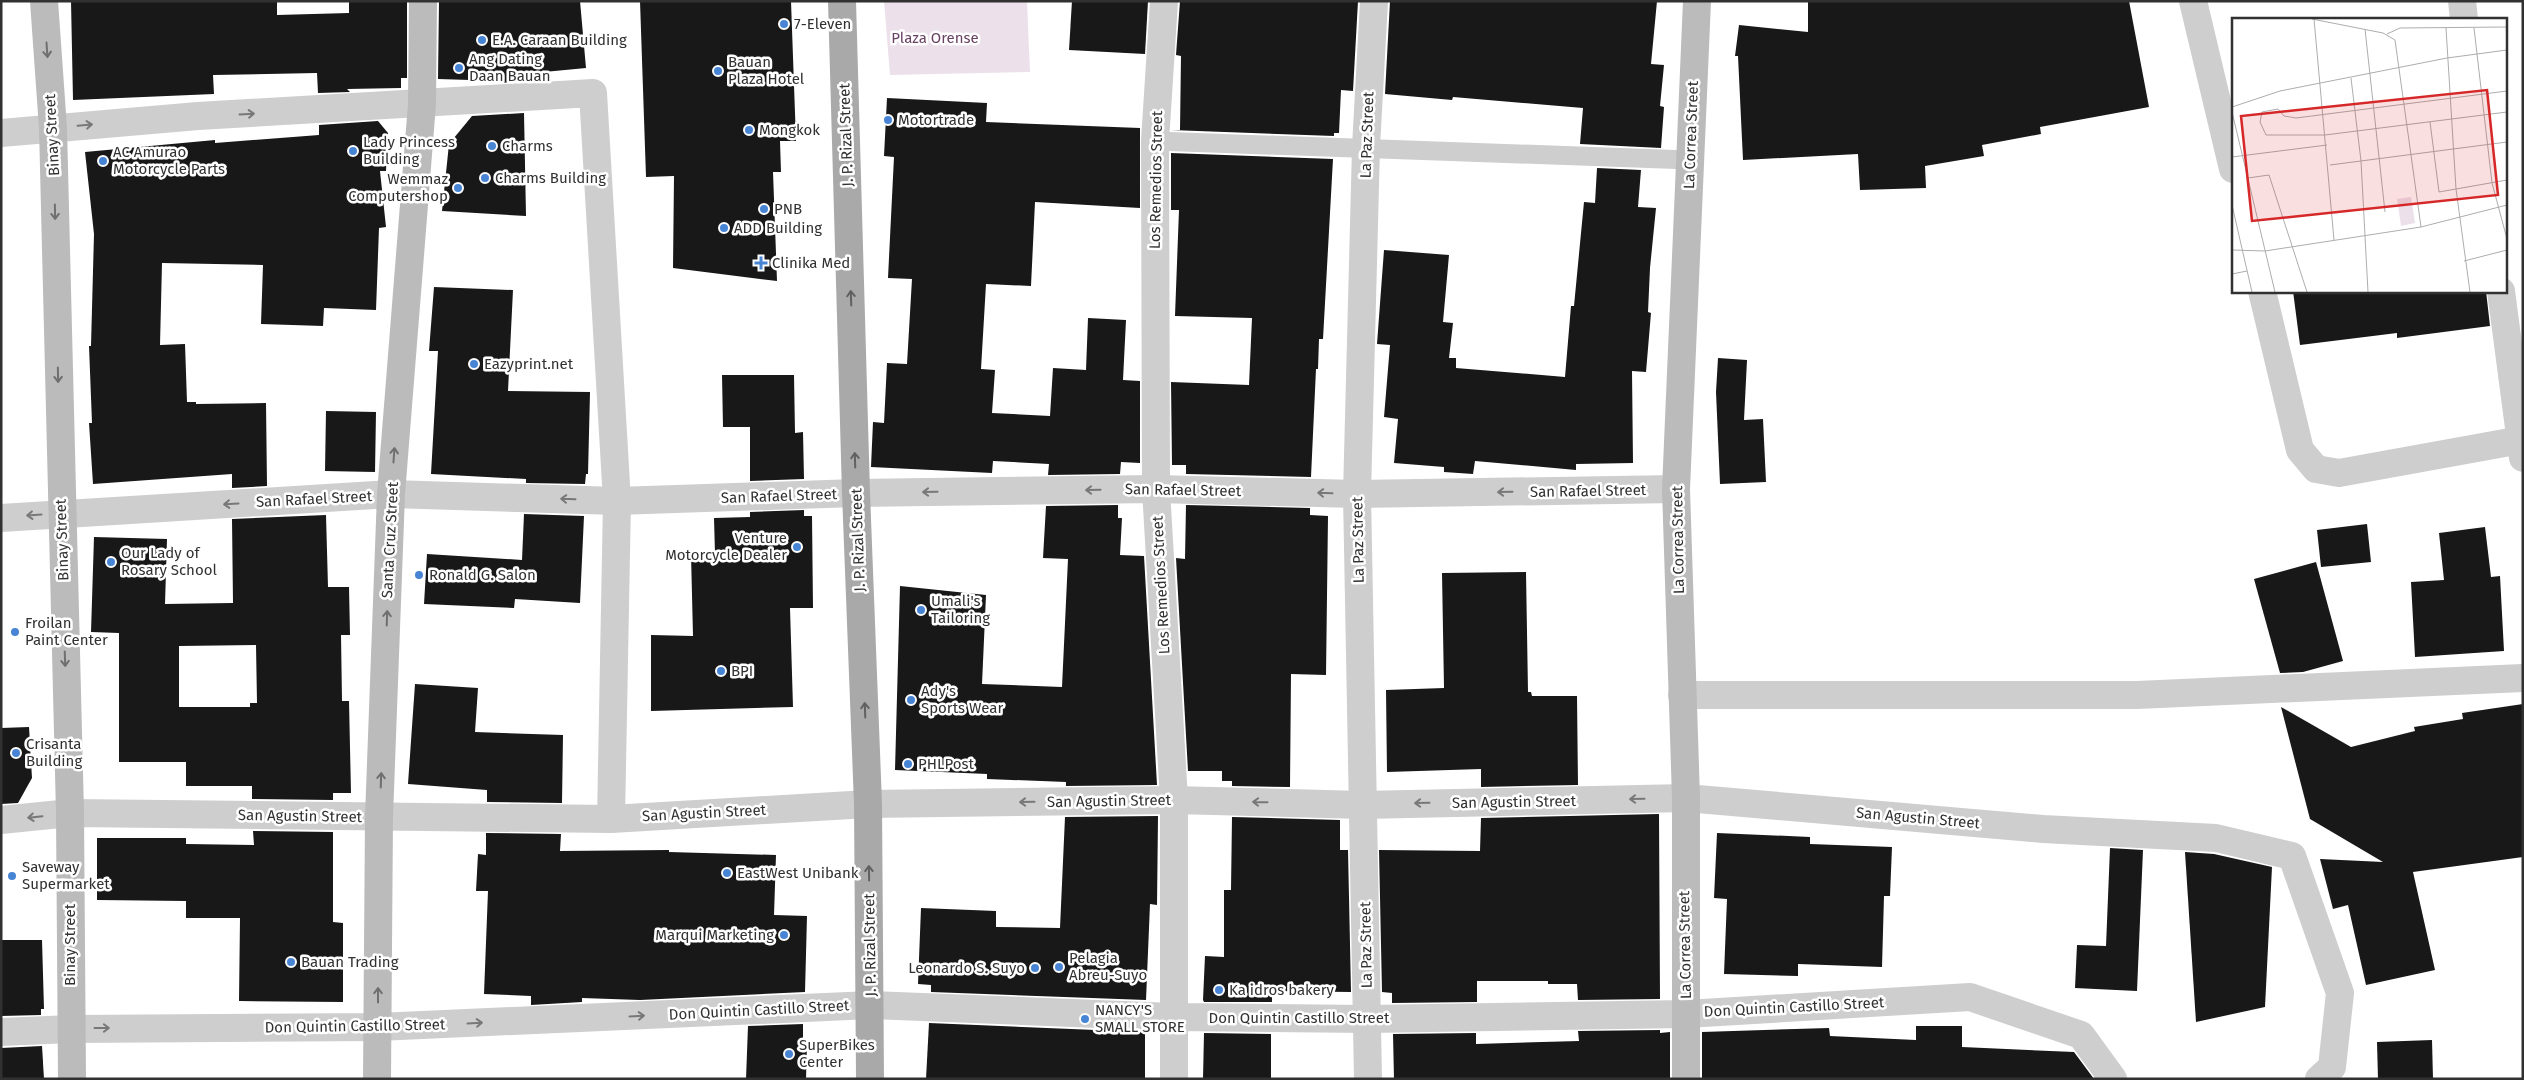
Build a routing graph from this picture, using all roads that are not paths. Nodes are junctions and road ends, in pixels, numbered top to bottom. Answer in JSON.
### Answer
{"nodes":[{"id":1,"x":44,"y":1,"type":"edge"},
{"id":2,"x":423,"y":1,"type":"edge"},
{"id":3,"x":842,"y":1,"type":"edge"},
{"id":4,"x":1164,"y":1,"type":"edge"},
{"id":5,"x":1374,"y":1,"type":"edge"},
{"id":6,"x":1696,"y":1,"type":"edge"},
{"id":7,"x":2193,"y":1,"type":"edge"},
{"id":8,"x":2462,"y":1,"type":"edge"},
{"id":9,"x":2464,"y":18,"type":"edge"},
{"id":10,"x":422,"y":104,"type":"junction"},
{"id":11,"x":53,"y":128,"type":"junction"},
{"id":12,"x":1,"y":133,"type":"edge"},
{"id":13,"x":1155,"y":142,"type":"junction"},
{"id":14,"x":1366,"y":148,"type":"junction"},
{"id":15,"x":1690,"y":160,"type":"junction"},
{"id":16,"x":2232,"y":165,"type":"edge"},
{"id":17,"x":2262,"y":292,"type":"edge"},
{"id":18,"x":2500,"y":292,"type":"edge"},
{"id":19,"x":2522,"y":449,"type":"edge"},
{"id":20,"x":1156,"y":489,"type":"junction"},
{"id":21,"x":1676,"y":489,"type":"junction"},
{"id":22,"x":856,"y":493,"type":"junction"},
{"id":23,"x":391,"y":494,"type":"junction"},
{"id":24,"x":1357,"y":494,"type":"junction"},
{"id":25,"x":617,"y":501,"type":"junction"},
{"id":26,"x":61,"y":513,"type":"junction"},
{"id":27,"x":1,"y":518,"type":"edge"},
{"id":28,"x":2523,"y":678,"type":"edge"},
{"id":29,"x":1682,"y":695,"type":"junction"},
{"id":30,"x":1686,"y":798,"type":"junction"},
{"id":31,"x":1174,"y":800,"type":"junction"},
{"id":32,"x":868,"y":804,"type":"junction"},
{"id":33,"x":1362,"y":805,"type":"junction"},
{"id":34,"x":70,"y":813,"type":"junction"},
{"id":35,"x":379,"y":817,"type":"junction"},
{"id":36,"x":610,"y":818,"type":"junction"},
{"id":37,"x":1,"y":820,"type":"edge"},
{"id":38,"x":871,"y":1006,"type":"junction"},
{"id":39,"x":1686,"y":1014,"type":"junction"},
{"id":40,"x":1173,"y":1017,"type":"junction"},
{"id":41,"x":1368,"y":1019,"type":"junction"},
{"id":42,"x":378,"y":1027,"type":"junction"},
{"id":43,"x":71,"y":1028,"type":"junction"},
{"id":44,"x":1,"y":1032,"type":"edge"},
{"id":45,"x":72,"y":1079,"type":"edge"},
{"id":46,"x":377,"y":1079,"type":"edge"},
{"id":47,"x":870,"y":1079,"type":"edge"},
{"id":48,"x":1174,"y":1079,"type":"edge"},
{"id":49,"x":1368,"y":1079,"type":"edge"},
{"id":50,"x":1686,"y":1079,"type":"edge"},
{"id":51,"x":2113,"y":1079,"type":"edge"},
{"id":52,"x":2320,"y":1079,"type":"edge"}],
"edges":[{"from":1,"to":11,"type":"street","name":"Binay Street","one_way":true},
{"from":2,"to":10,"type":"street","name":"Santa Cruz Street"},
{"from":22,"to":3,"type":"main road","name":"J. P. Rizal Street","one_way":true},
{"from":4,"to":13,"type":"street","name":"Los Remedios Street"},
{"from":5,"to":14,"type":"street","name":"La Paz Street"},
{"from":6,"to":15,"type":"street","name":"La Correa Street"},
{"from":7,"to":16,"type":"street"},
{"from":8,"to":9,"type":"street"},
{"from":11,"to":10,"type":"street","one_way":true},
{"from":23,"to":10,"type":"street","name":"Santa Cruz Street","one_way":true},
{"from":10,"to":25,"type":"street"},
{"from":11,"to":12,"type":"street"},
{"from":11,"to":26,"type":"street","name":"Binay Street","one_way":true},
{"from":13,"to":14,"type":"lane"},
{"from":13,"to":20,"type":"street","name":"Los Remedios Street"},
{"from":14,"to":15,"type":"lane"},
{"from":14,"to":24,"type":"street","name":"La Paz Street"},
{"from":15,"to":21,"type":"street","name":"La Correa Street"},
{"from":17,"to":19,"type":"street"},
{"from":18,"to":19,"type":"street"},
{"from":20,"to":22,"type":"street","name":"San Rafael Street","one_way":true},
{"from":24,"to":20,"type":"street","name":"San Rafael Street","one_way":true},
{"from":20,"to":31,"type":"street","name":"Los Remedios Street"},
{"from":21,"to":24,"type":"street","name":"San Rafael Street","one_way":true},
{"from":21,"to":29,"type":"street","name":"La Correa Street"},
{"from":22,"to":25,"type":"street","name":"San Rafael Street"},
{"from":32,"to":22,"type":"main road","name":"J. P. Rizal Street","one_way":true},
{"from":25,"to":23,"type":"street","name":"San Rafael Street","one_way":true},
{"from":23,"to":26,"type":"street","name":"San Rafael Street","one_way":true},
{"from":35,"to":23,"type":"street","name":"Santa Cruz Street","one_way":true},
{"from":24,"to":33,"type":"street","name":"La Paz Street"},
{"from":25,"to":36,"type":"street"},
{"from":26,"to":27,"type":"street","name":"San Rafael Street","one_way":true},
{"from":26,"to":34,"type":"street","name":"Binay Street","one_way":true},
{"from":28,"to":29,"type":"street"},
{"from":29,"to":30,"type":"street","name":"La Correa Street"},
{"from":30,"to":33,"type":"street","name":"San Agustin Street","one_way":true},
{"from":30,"to":39,"type":"street","name":"La Correa Street"},
{"from":30,"to":52,"type":"street","name":"San Agustin Street"},
{"from":31,"to":32,"type":"street","name":"San Agustin Street","one_way":true},
{"from":33,"to":31,"type":"street","name":"San Agustin Street","one_way":true},
{"from":31,"to":40,"type":"street","name":"Los Remedios Street"},
{"from":32,"to":36,"type":"street","name":"San Agustin Street"},
{"from":38,"to":32,"type":"main road","name":"J. P. Rizal Street","one_way":true},
{"from":33,"to":41,"type":"street","name":"La Paz Street"},
{"from":34,"to":35,"type":"street","name":"San Agustin Street"},
{"from":34,"to":37,"type":"street","name":"San Agustin Street","one_way":true},
{"from":34,"to":43,"type":"street","name":"Binay Street"},
{"from":35,"to":36,"type":"street","name":"San Agustin Street"},
{"from":42,"to":35,"type":"street","name":"Santa Cruz Street","one_way":true},
{"from":38,"to":40,"type":"street","name":"Don Quintin Castillo Street"},
{"from":42,"to":38,"type":"street","name":"Don Quintin Castillo Street","one_way":true},
{"from":38,"to":47,"type":"main road","name":"J. P. Rizal Street"},
{"from":39,"to":41,"type":"street","name":"Don Quintin Castillo Street"},
{"from":39,"to":50,"type":"street","name":"La Correa Street"},
{"from":39,"to":51,"type":"street","name":"Don Quintin Castillo Street"},
{"from":40,"to":41,"type":"street","name":"Don Quintin Castillo Street"},
{"from":40,"to":48,"type":"street","name":"Los Remedios Street"},
{"from":41,"to":49,"type":"street","name":"La Paz Street"},
{"from":43,"to":42,"type":"street","name":"Don Quintin Castillo Street","one_way":true},
{"from":42,"to":46,"type":"street","name":"Santa Cruz Street"},
{"from":43,"to":44,"type":"street","name":"Don Quintin Castillo Street"},
{"from":43,"to":45,"type":"street","name":"Binay Street"}]}
